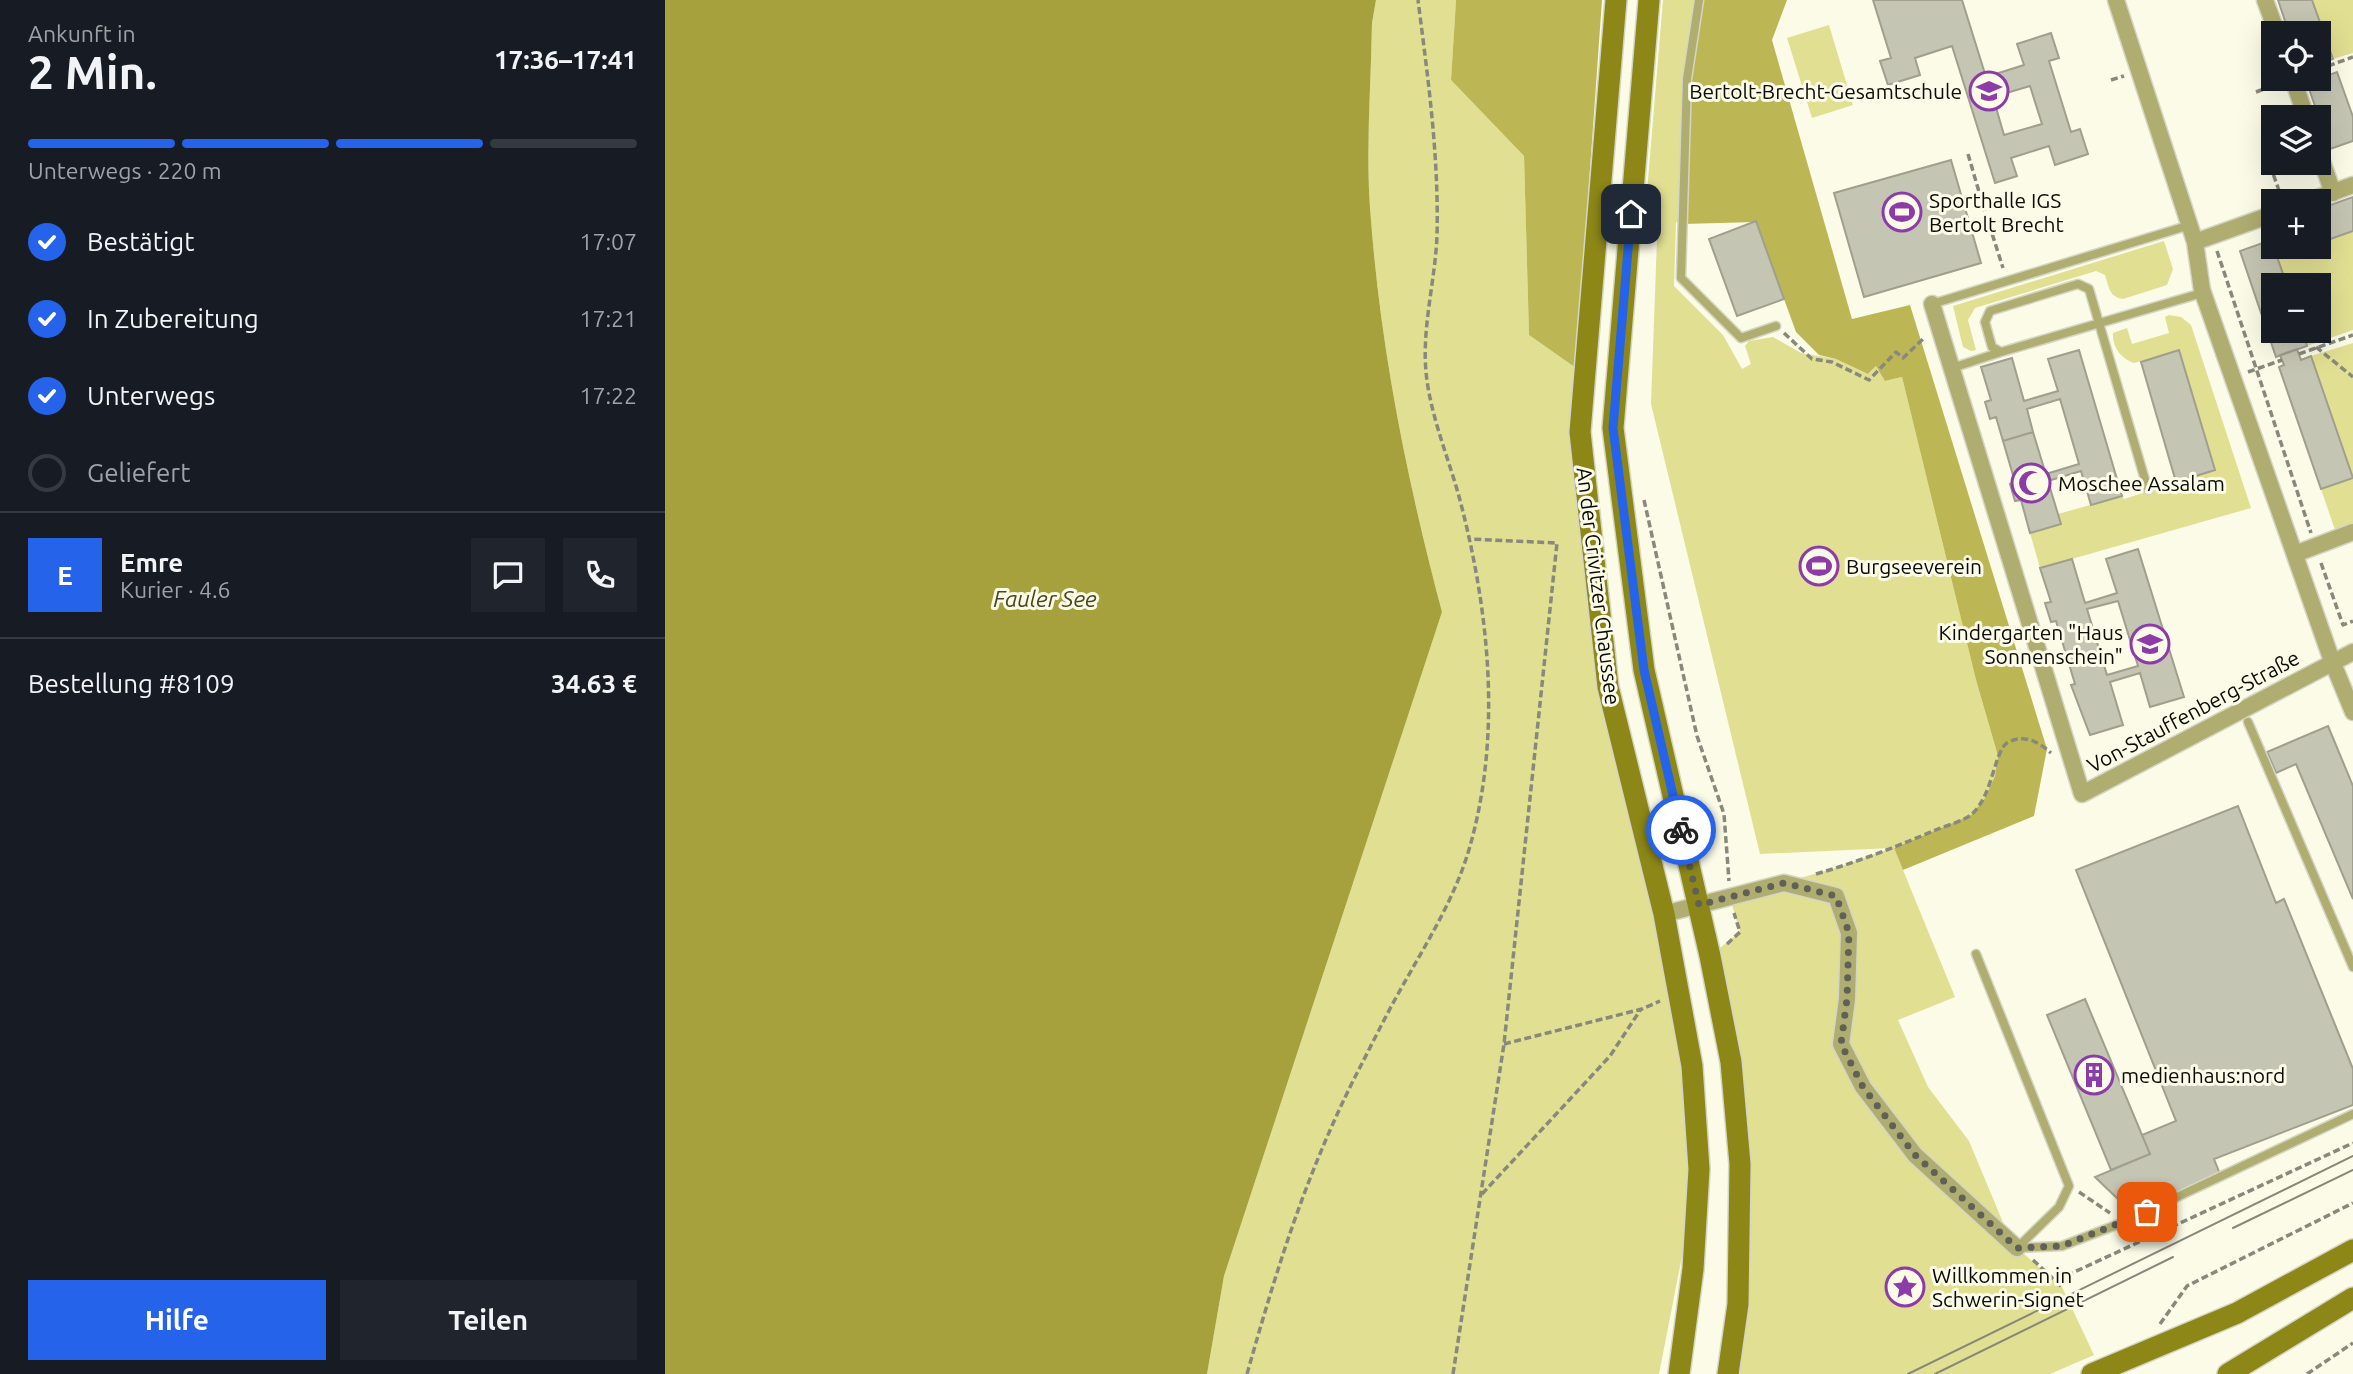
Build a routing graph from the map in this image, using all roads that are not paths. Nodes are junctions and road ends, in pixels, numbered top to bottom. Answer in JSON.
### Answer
{"nodes":[{"id":1,"x":1616,"y":0,"type":"edge"},
{"id":2,"x":1649,"y":0,"type":"edge"},
{"id":3,"x":1699,"y":0,"type":"edge"},
{"id":4,"x":2116,"y":0,"type":"edge"},
{"id":5,"x":2265,"y":0,"type":"edge"},
{"id":6,"x":2273,"y":21,"type":"edge"},
{"id":7,"x":2327,"y":175,"type":"edge"},
{"id":8,"x":2353,"y":185,"type":"edge"},
{"id":9,"x":2333,"y":193,"type":"joint"},
{"id":10,"x":2261,"y":218,"type":"edge"},
{"id":11,"x":2190,"y":225,"type":"junction"},
{"id":12,"x":2195,"y":242,"type":"junction"},
{"id":13,"x":2202,"y":293,"type":"junction"},
{"id":14,"x":1932,"y":304,"type":"joint"},
{"id":15,"x":2099,"y":323,"type":"junction"},
{"id":16,"x":1776,"y":326,"type":"road end"},
{"id":17,"x":2001,"y":352,"type":"junction"},
{"id":18,"x":1952,"y":368,"type":"junction"},
{"id":19,"x":2148,"y":490,"type":"dead end"},
{"id":20,"x":2353,"y":533,"type":"edge"},
{"id":21,"x":2295,"y":554,"type":"junction"},
{"id":22,"x":2353,"y":652,"type":"edge"},
{"id":23,"x":2332,"y":661,"type":"junction"},
{"id":24,"x":2353,"y":712,"type":"edge"},
{"id":25,"x":2248,"y":722,"type":"dead end"},
{"id":26,"x":1699,"y":905,"type":"junction"},
{"id":27,"x":1664,"y":914,"type":"junction"},
{"id":28,"x":1976,"y":954,"type":"dead end"},
{"id":29,"x":2353,"y":967,"type":"edge"},
{"id":30,"x":2353,"y":1114,"type":"edge"},
{"id":31,"x":2017,"y":1248,"type":"junction"},
{"id":32,"x":2353,"y":1250,"type":"edge"},
{"id":33,"x":2353,"y":1298,"type":"edge"},
{"id":34,"x":2125,"y":1368,"type":"edge"},
{"id":35,"x":1679,"y":1374,"type":"edge"},
{"id":36,"x":1728,"y":1374,"type":"edge"},
{"id":37,"x":2092,"y":1374,"type":"edge"},
{"id":38,"x":2228,"y":1374,"type":"edge"}],
"edges":[{"from":1,"to":27,"type":"street","name":"An der Crivitzer Chaussee"},
{"from":2,"to":26,"type":"street","name":"An der Crivitzer Chaussee"},
{"from":3,"to":16,"type":"lane"},
{"from":4,"to":11,"type":"street","name":"Von-Stauffenberg-Straße"},
{"from":5,"to":6,"type":"street"},
{"from":7,"to":9,"type":"street"},
{"from":8,"to":9,"type":"street"},
{"from":10,"to":12,"type":"street"},
{"from":11,"to":12,"type":"street","name":"Von-Stauffenberg-Straße"},
{"from":11,"to":14,"type":"lane"},
{"from":12,"to":13,"type":"street","name":"Von-Stauffenberg-Straße"},
{"from":13,"to":15,"type":"lane"},
{"from":13,"to":21,"type":"street","name":"Von-Stauffenberg-Straße"},
{"from":14,"to":18,"type":"street","name":"Von-Stauffenberg-Straße"},
{"from":15,"to":17,"type":"lane"},
{"from":15,"to":17,"type":"lane"},
{"from":15,"to":19,"type":"lane"},
{"from":17,"to":18,"type":"lane"},
{"from":18,"to":23,"type":"street","name":"Von-Stauffenberg-Straße"},
{"from":20,"to":21,"type":"street"},
{"from":21,"to":23,"type":"street","name":"Von-Stauffenberg-Straße"},
{"from":22,"to":23,"type":"street","name":"Von-Stauffenberg-Straße"},
{"from":23,"to":24,"type":"street","name":"Von-Stauffenberg-Straße"},
{"from":25,"to":29,"type":"lane"},
{"from":26,"to":27,"type":"street"},
{"from":26,"to":31,"type":"street"},
{"from":26,"to":36,"type":"street","name":"An der Crivitzer Chaussee"},
{"from":27,"to":35,"type":"street","name":"An der Crivitzer Chaussee"},
{"from":28,"to":31,"type":"lane"},
{"from":30,"to":31,"type":"lane"},
{"from":32,"to":34,"type":"street"},
{"from":33,"to":38,"type":"street"},
{"from":34,"to":37,"type":"street"}]}
